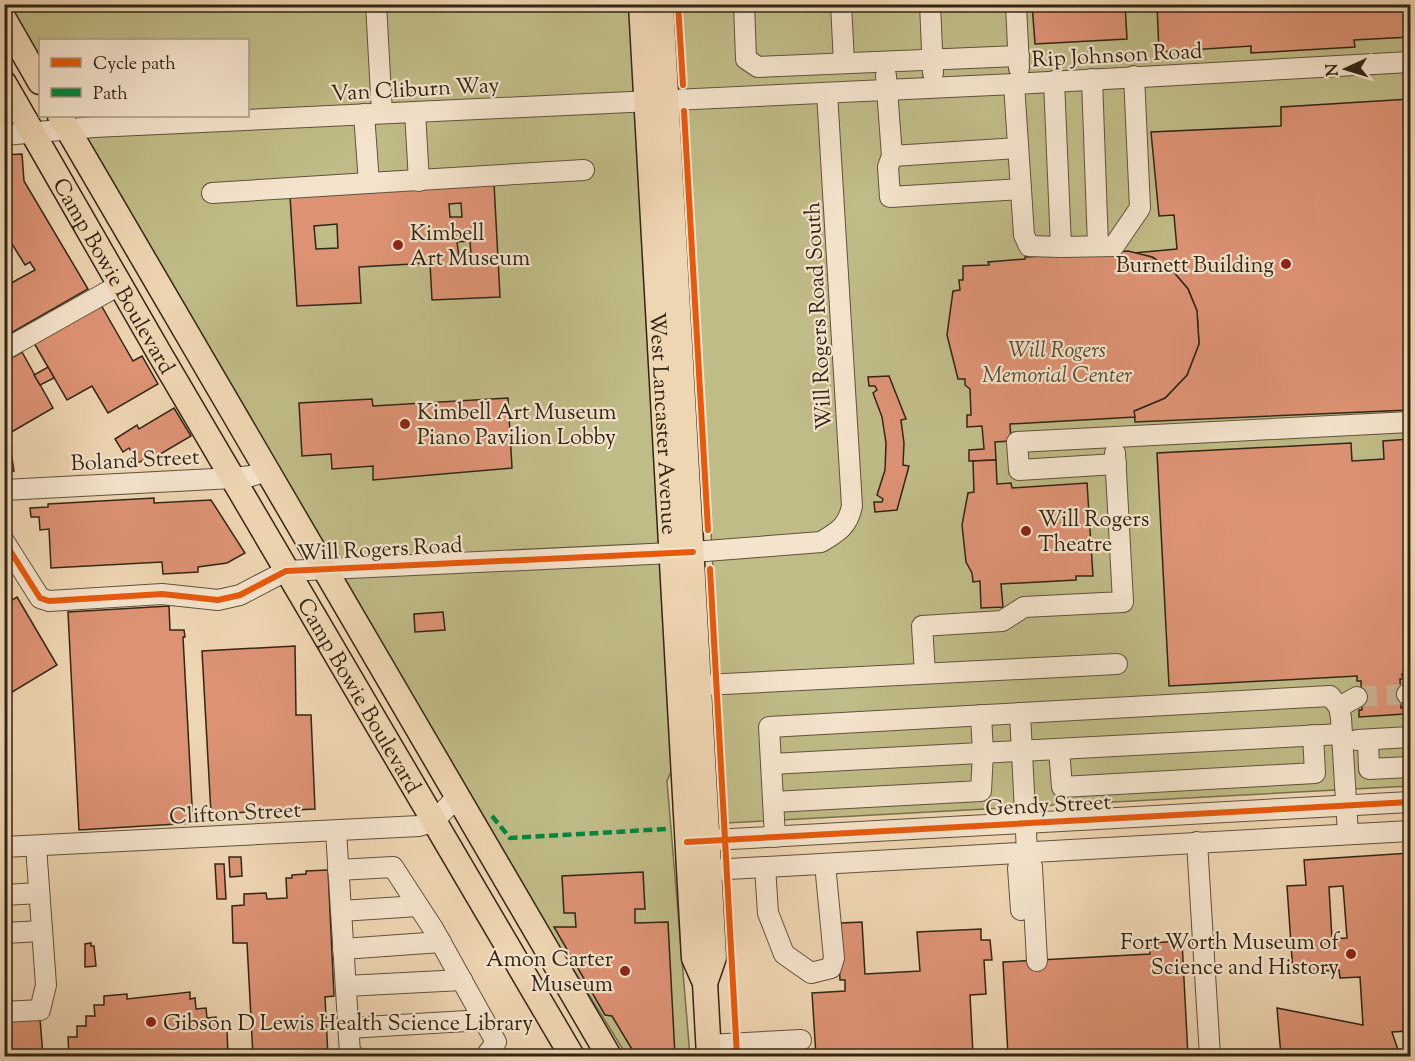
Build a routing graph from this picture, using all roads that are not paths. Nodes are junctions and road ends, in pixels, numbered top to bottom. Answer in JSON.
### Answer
{"nodes":[{"id":1,"x":376,"y":4,"type":"edge"},
{"id":2,"x":641,"y":4,"type":"edge"},
{"id":3,"x":661,"y":4,"type":"edge"},
{"id":4,"x":744,"y":4,"type":"edge"},
{"id":5,"x":842,"y":4,"type":"edge"},
{"id":6,"x":930,"y":4,"type":"edge"},
{"id":7,"x":1016,"y":4,"type":"edge"},
{"id":8,"x":4,"y":19,"type":"edge"},
{"id":9,"x":1019,"y":56,"type":"junction"},
{"id":10,"x":933,"y":60,"type":"junction"},
{"id":11,"x":885,"y":62,"type":"junction"},
{"id":12,"x":1410,"y":62,"type":"edge"},
{"id":13,"x":844,"y":63,"type":"junction"},
{"id":14,"x":1134,"y":76,"type":"junction"},
{"id":15,"x":1092,"y":79,"type":"junction"},
{"id":16,"x":39,"y":80,"type":"edge"},
{"id":17,"x":1054,"y":81,"type":"junction"},
{"id":18,"x":4,"y":83,"type":"edge"},
{"id":19,"x":1017,"y":84,"type":"junction"},
{"id":20,"x":934,"y":88,"type":"junction"},
{"id":21,"x":887,"y":90,"type":"junction"},
{"id":22,"x":827,"y":93,"type":"junction"},
{"id":23,"x":656,"y":99,"type":"junction"},
{"id":24,"x":415,"y":112,"type":"junction"},
{"id":25,"x":374,"y":113,"type":"junction"},
{"id":26,"x":236,"y":117,"type":"edge"},
{"id":27,"x":249,"y":117,"type":"edge"},
{"id":28,"x":64,"y":122,"type":"edge"},
{"id":29,"x":33,"y":133,"type":"junction"},
{"id":30,"x":4,"y":135,"type":"edge"},
{"id":31,"x":1018,"y":148,"type":"junction"},
{"id":32,"x":892,"y":156,"type":"junction"},
{"id":33,"x":584,"y":170,"type":"dead end"},
{"id":34,"x":419,"y":181,"type":"junction"},
{"id":35,"x":369,"y":183,"type":"junction"},
{"id":36,"x":1021,"y":189,"type":"junction"},
{"id":37,"x":212,"y":193,"type":"dead end"},
{"id":38,"x":1098,"y":246,"type":"junction"},
{"id":39,"x":1061,"y":247,"type":"junction"},
{"id":40,"x":121,"y":284,"type":"junction"},
{"id":41,"x":189,"y":335,"type":"junction"},
{"id":42,"x":4,"y":350,"type":"edge"},
{"id":43,"x":158,"y":351,"type":"junction"},
{"id":44,"x":210,"y":371,"type":"junction"},
{"id":45,"x":180,"y":388,"type":"junction"},
{"id":46,"x":1410,"y":422,"type":"edge"},
{"id":47,"x":1115,"y":437,"type":"junction"},
{"id":48,"x":1116,"y":464,"type":"junction"},
{"id":49,"x":267,"y":471,"type":"junction"},
{"id":50,"x":233,"y":478,"type":"junction"},
{"id":51,"x":4,"y":490,"type":"edge"},
{"id":52,"x":838,"y":532,"type":"joint"},
{"id":53,"x":4,"y":541,"type":"edge"},
{"id":54,"x":682,"y":552,"type":"junction"},
{"id":55,"x":324,"y":569,"type":"junction"},
{"id":56,"x":286,"y":571,"type":"junction"},
{"id":57,"x":1117,"y":664,"type":"dead end"},
{"id":58,"x":925,"y":673,"type":"junction"},
{"id":59,"x":689,"y":686,"type":"junction"},
{"id":60,"x":1357,"y":697,"type":"tunnel mouth"},
{"id":61,"x":1339,"y":707,"type":"junction"},
{"id":62,"x":1020,"y":713,"type":"junction"},
{"id":63,"x":981,"y":715,"type":"junction"},
{"id":64,"x":1313,"y":735,"type":"junction"},
{"id":65,"x":1342,"y":737,"type":"junction"},
{"id":66,"x":1410,"y":737,"type":"edge"},
{"id":67,"x":1368,"y":740,"type":"junction"},
{"id":68,"x":1059,"y":749,"type":"junction"},
{"id":69,"x":1022,"y":751,"type":"junction"},
{"id":70,"x":983,"y":753,"type":"junction"},
{"id":71,"x":771,"y":764,"type":"junction"},
{"id":72,"x":1410,"y":767,"type":"edge"},
{"id":73,"x":457,"y":797,"type":"junction"},
{"id":74,"x":773,"y":802,"type":"junction"},
{"id":75,"x":1410,"y":802,"type":"edge"},
{"id":76,"x":1346,"y":807,"type":"junction"},
{"id":77,"x":434,"y":821,"type":"junction"},
{"id":78,"x":1025,"y":823,"type":"junction"},
{"id":79,"x":336,"y":831,"type":"junction"},
{"id":80,"x":1410,"y":831,"type":"edge"},
{"id":81,"x":1348,"y":834,"type":"junction"},
{"id":82,"x":775,"y":837,"type":"junction"},
{"id":83,"x":698,"y":841,"type":"junction"},
{"id":84,"x":1197,"y":842,"type":"junction"},
{"id":85,"x":36,"y":846,"type":"junction"},
{"id":86,"x":4,"y":847,"type":"edge"},
{"id":87,"x":1027,"y":852,"type":"junction"},
{"id":88,"x":825,"y":864,"type":"junction"},
{"id":89,"x":765,"y":867,"type":"junction"},
{"id":90,"x":338,"y":870,"type":"junction"},
{"id":91,"x":699,"y":871,"type":"junction"},
{"id":92,"x":39,"y":893,"type":"junction"},
{"id":93,"x":4,"y":895,"type":"edge"},
{"id":94,"x":418,"y":906,"type":"junction"},
{"id":95,"x":341,"y":911,"type":"junction"},
{"id":96,"x":42,"y":931,"type":"junction"},
{"id":97,"x":4,"y":933,"type":"edge"},
{"id":98,"x":441,"y":942,"type":"junction"},
{"id":99,"x":343,"y":949,"type":"junction"},
{"id":100,"x":1031,"y":961,"type":"dead end"},
{"id":101,"x":462,"y":980,"type":"junction"},
{"id":102,"x":346,"y":986,"type":"junction"},
{"id":103,"x":4,"y":1012,"type":"edge"},
{"id":104,"x":484,"y":1020,"type":"junction"},
{"id":105,"x":348,"y":1028,"type":"junction"},
{"id":106,"x":801,"y":1040,"type":"dead end"},
{"id":107,"x":708,"y":1051,"type":"edge"},
{"id":108,"x":355,"y":1056,"type":"edge"},
{"id":109,"x":486,"y":1056,"type":"edge"},
{"id":110,"x":572,"y":1056,"type":"edge"},
{"id":111,"x":609,"y":1056,"type":"edge"},
{"id":112,"x":1210,"y":1056,"type":"edge"}],
"edges":[{"from":1,"to":25,"type":"street"},
{"from":2,"to":23,"type":"main road","name":"West Lancaster Avenue"},
{"from":3,"to":23,"type":"main road","name":"West Lancaster Avenue"},
{"from":4,"to":13,"type":"street"},
{"from":5,"to":13,"type":"street"},
{"from":6,"to":10,"type":"street"},
{"from":7,"to":9,"type":"street"},
{"from":8,"to":16,"type":"main road"},
{"from":9,"to":10,"type":"street"},
{"from":9,"to":19,"type":"street"},
{"from":10,"to":11,"type":"street"},
{"from":10,"to":20,"type":"street"},
{"from":11,"to":13,"type":"street"},
{"from":11,"to":21,"type":"street"},
{"from":12,"to":14,"type":"street","name":"Rip Johnson Road"},
{"from":14,"to":15,"type":"street","name":"Rip Johnson Road"},
{"from":14,"to":38,"type":"street"},
{"from":15,"to":17,"type":"street","name":"Rip Johnson Road"},
{"from":15,"to":38,"type":"street"},
{"from":17,"to":19,"type":"street","name":"Rip Johnson Road"},
{"from":17,"to":39,"type":"street"},
{"from":18,"to":29,"type":"main road","name":"Camp Bowie Boulevard"},
{"from":19,"to":20,"type":"street","name":"Rip Johnson Road"},
{"from":19,"to":31,"type":"street"},
{"from":20,"to":21,"type":"street","name":"Rip Johnson Road"},
{"from":21,"to":22,"type":"street","name":"Rip Johnson Road"},
{"from":21,"to":32,"type":"street"},
{"from":22,"to":23,"type":"street","name":"Van Cliburn Way"},
{"from":22,"to":52,"type":"street","name":"Will Rogers Road South"},
{"from":23,"to":24,"type":"street","name":"Van Cliburn Way"},
{"from":23,"to":54,"type":"main road","name":"West Lancaster Avenue"},
{"from":24,"to":25,"type":"street","name":"Van Cliburn Way"},
{"from":24,"to":34,"type":"street"},
{"from":25,"to":27,"type":"street","name":"Van Cliburn Way"},
{"from":25,"to":35,"type":"street"},
{"from":26,"to":28,"type":"street","name":"Van Cliburn Way"},
{"from":28,"to":29,"type":"street","name":"Van Cliburn Way"},
{"from":28,"to":41,"type":"main road","name":"Camp Bowie Boulevard"},
{"from":29,"to":30,"type":"street","name":"Van Cliburn Way"},
{"from":29,"to":40,"type":"main road","name":"Camp Bowie Boulevard"},
{"from":31,"to":32,"type":"street"},
{"from":31,"to":36,"type":"street"},
{"from":32,"to":36,"type":"street"},
{"from":33,"to":34,"type":"street"},
{"from":34,"to":35,"type":"street"},
{"from":35,"to":37,"type":"street"},
{"from":36,"to":39,"type":"street"},
{"from":38,"to":39,"type":"street"},
{"from":40,"to":42,"type":"street"},
{"from":40,"to":43,"type":"main road","name":"Camp Bowie Boulevard"},
{"from":41,"to":43,"type":"main road"},
{"from":41,"to":44,"type":"main road","name":"Camp Bowie Boulevard"},
{"from":43,"to":45,"type":"main road","name":"Camp Bowie Boulevard"},
{"from":44,"to":45,"type":"main road"},
{"from":44,"to":49,"type":"main road","name":"Camp Bowie Boulevard"},
{"from":45,"to":50,"type":"main road","name":"Camp Bowie Boulevard"},
{"from":46,"to":47,"type":"street"},
{"from":47,"to":48,"type":"street"},
{"from":47,"to":48,"type":"street"},
{"from":48,"to":58,"type":"street"},
{"from":49,"to":50,"type":"street","name":"Boland Street"},
{"from":49,"to":55,"type":"main road","name":"Camp Bowie Boulevard"},
{"from":50,"to":51,"type":"street","name":"Boland Street"},
{"from":50,"to":56,"type":"main road","name":"Camp Bowie Boulevard"},
{"from":52,"to":54,"type":"street","name":"Will Rogers Road"},
{"from":53,"to":56,"type":"street","name":"Will Rogers Road"},
{"from":54,"to":55,"type":"street","name":"Will Rogers Road"},
{"from":54,"to":59,"type":"main road","name":"West Lancaster Avenue"},
{"from":55,"to":56,"type":"street","name":"Will Rogers Road"},
{"from":55,"to":73,"type":"main road","name":"Camp Bowie Boulevard"},
{"from":56,"to":77,"type":"main road","name":"Camp Bowie Boulevard"},
{"from":57,"to":58,"type":"street"},
{"from":58,"to":59,"type":"street"},
{"from":59,"to":83,"type":"main road","name":"West Lancaster Avenue"},
{"from":60,"to":61,"type":"street"},
{"from":61,"to":62,"type":"street"},
{"from":61,"to":65,"type":"street"},
{"from":62,"to":63,"type":"street"},
{"from":62,"to":69,"type":"street"},
{"from":63,"to":70,"type":"street"},
{"from":63,"to":71,"type":"street"},
{"from":64,"to":65,"type":"street"},
{"from":64,"to":68,"type":"street"},
{"from":64,"to":68,"type":"street"},
{"from":65,"to":67,"type":"street"},
{"from":65,"to":76,"type":"street"},
{"from":66,"to":67,"type":"street"},
{"from":67,"to":72,"type":"street"},
{"from":68,"to":69,"type":"street"},
{"from":69,"to":70,"type":"street"},
{"from":69,"to":78,"type":"street"},
{"from":70,"to":71,"type":"street"},
{"from":70,"to":74,"type":"street"},
{"from":71,"to":74,"type":"street"},
{"from":73,"to":77,"type":"street"},
{"from":73,"to":111,"type":"main road","name":"Camp Bowie Boulevard"},
{"from":74,"to":82,"type":"street"},
{"from":75,"to":76,"type":"street","name":"Gendy Street"},
{"from":76,"to":78,"type":"street","name":"Gendy Street"},
{"from":76,"to":81,"type":"street"},
{"from":77,"to":79,"type":"street","name":"Clifton Street"},
{"from":77,"to":110,"type":"main road","name":"Camp Bowie Boulevard"},
{"from":78,"to":82,"type":"street","name":"Gendy Street"},
{"from":78,"to":87,"type":"street"},
{"from":79,"to":85,"type":"street","name":"Clifton Street"},
{"from":79,"to":90,"type":"street"},
{"from":80,"to":81,"type":"street","name":"Gendy Street"},
{"from":81,"to":84,"type":"street","name":"Gendy Street"},
{"from":82,"to":83,"type":"street","name":"Gendy Street"},
{"from":83,"to":91,"type":"main road","name":"West Lancaster Avenue"},
{"from":84,"to":87,"type":"street","name":"Gendy Street"},
{"from":84,"to":112,"type":"street"},
{"from":85,"to":86,"type":"street","name":"Clifton Street"},
{"from":85,"to":92,"type":"street"},
{"from":87,"to":88,"type":"street","name":"Gendy Street"},
{"from":87,"to":100,"type":"street"},
{"from":88,"to":89,"type":"street","name":"Gendy Street"},
{"from":88,"to":89,"type":"street"},
{"from":89,"to":91,"type":"street","name":"Gendy Street"},
{"from":90,"to":94,"type":"street"},
{"from":90,"to":95,"type":"street"},
{"from":91,"to":107,"type":"main road","name":"West Lancaster Avenue"},
{"from":92,"to":93,"type":"street"},
{"from":92,"to":96,"type":"street"},
{"from":94,"to":95,"type":"street"},
{"from":94,"to":98,"type":"street"},
{"from":95,"to":99,"type":"street"},
{"from":96,"to":97,"type":"street"},
{"from":96,"to":103,"type":"street"},
{"from":98,"to":99,"type":"street"},
{"from":98,"to":101,"type":"street"},
{"from":99,"to":102,"type":"street"},
{"from":101,"to":102,"type":"street"},
{"from":101,"to":104,"type":"street"},
{"from":102,"to":105,"type":"street"},
{"from":104,"to":105,"type":"street"},
{"from":104,"to":109,"type":"street"},
{"from":105,"to":108,"type":"street"},
{"from":106,"to":107,"type":"street"}]}
